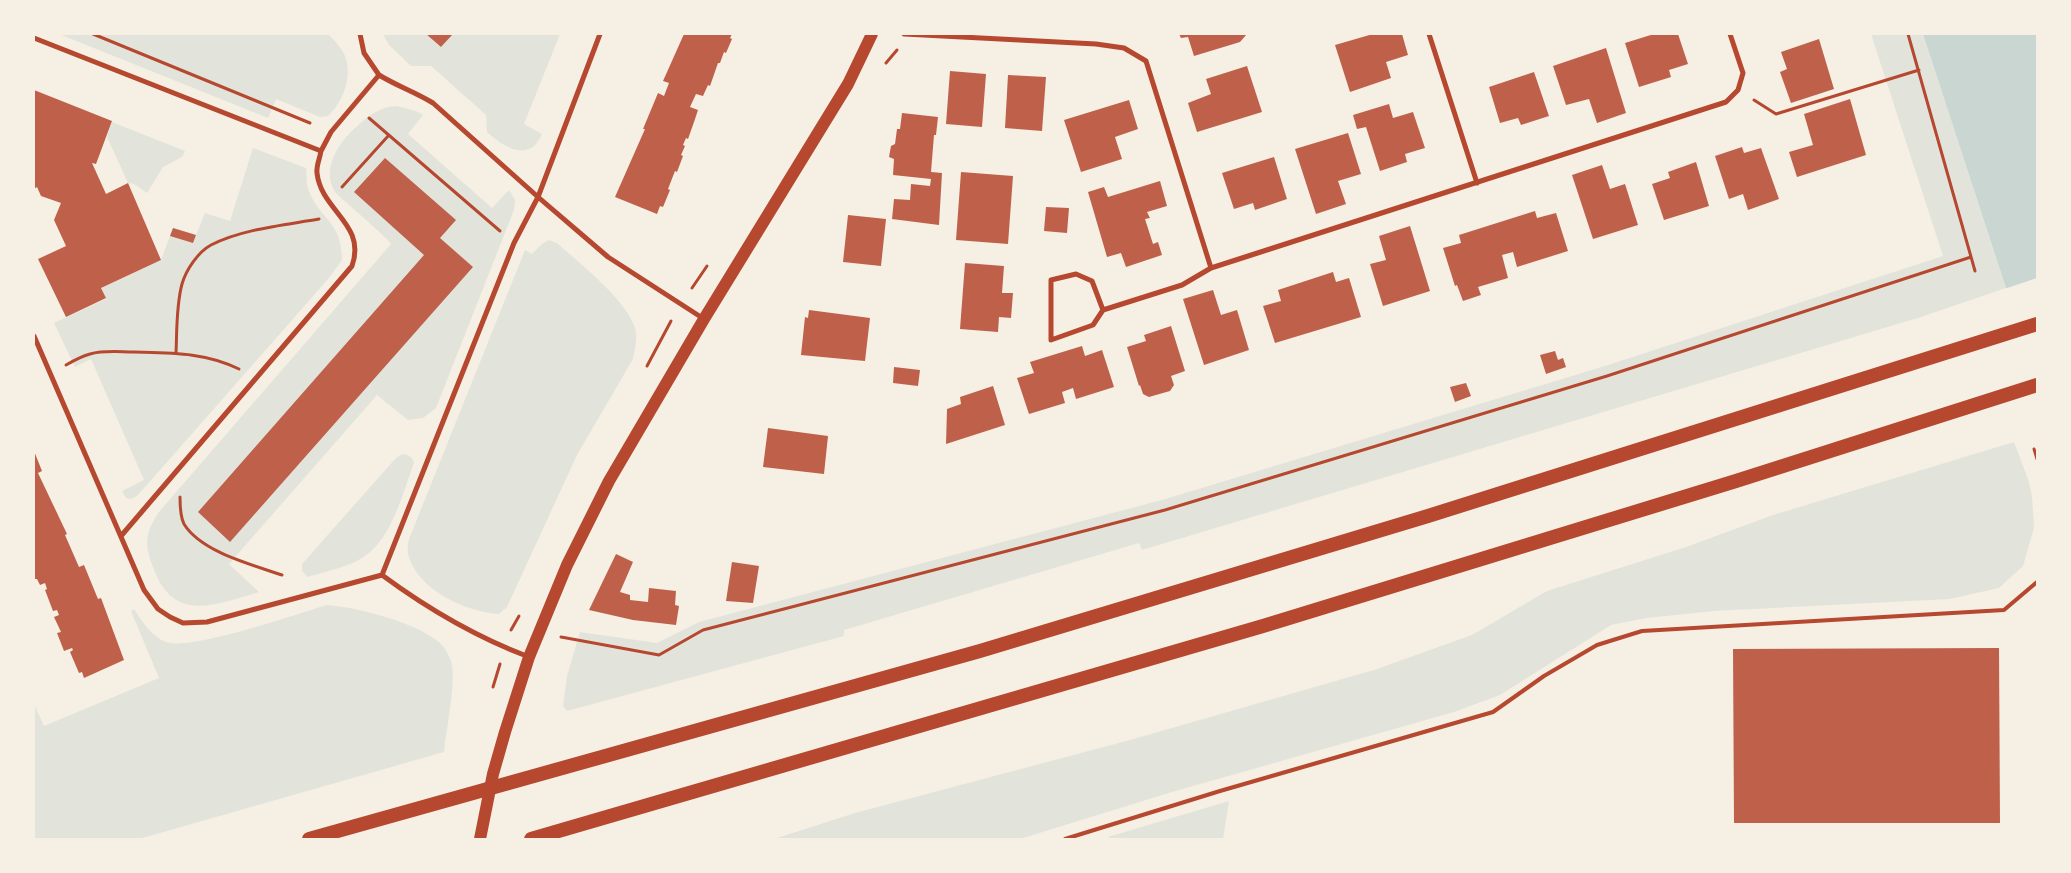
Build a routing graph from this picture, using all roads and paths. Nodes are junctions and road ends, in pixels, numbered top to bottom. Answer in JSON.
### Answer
{"nodes":[{"id":1,"x":92,"y":34,"type":"edge"},
{"id":2,"x":360,"y":34,"type":"edge"},
{"id":3,"x":600,"y":34,"type":"edge"},
{"id":4,"x":872,"y":34,"type":"edge"},
{"id":5,"x":904,"y":34,"type":"edge"},
{"id":6,"x":1429,"y":34,"type":"edge"},
{"id":7,"x":1730,"y":34,"type":"edge"},
{"id":8,"x":1908,"y":34,"type":"edge"},
{"id":9,"x":34,"y":38,"type":"edge"},
{"id":10,"x":881,"y":69,"type":"dead end"},
{"id":11,"x":1919,"y":70,"type":"junction"},
{"id":12,"x":379,"y":75,"type":"junction"},
{"id":13,"x":1738,"y":90,"type":"junction"},
{"id":14,"x":354,"y":105,"type":"junction"},
{"id":15,"x":331,"y":132,"type":"junction"},
{"id":16,"x":389,"y":135,"type":"junction"},
{"id":17,"x":321,"y":151,"type":"junction"},
{"id":18,"x":1477,"y":183,"type":"junction"},
{"id":19,"x":538,"y":198,"type":"junction"},
{"id":20,"x":329,"y":202,"type":"junction"},
{"id":21,"x":339,"y":216,"type":"junction"},
{"id":22,"x":514,"y":243,"type":"junction"},
{"id":23,"x":1971,"y":257,"type":"junction"},
{"id":24,"x":1211,"y":268,"type":"junction"},
{"id":25,"x":1976,"y":271,"type":"dead end"},
{"id":26,"x":1104,"y":310,"type":"junction"},
{"id":27,"x":704,"y":319,"type":"junction"},
{"id":28,"x":2037,"y":324,"type":"edge"},
{"id":29,"x":34,"y":336,"type":"edge"},
{"id":30,"x":176,"y":353,"type":"junction"},
{"id":31,"x":50,"y":373,"type":"junction"},
{"id":32,"x":254,"y":379,"type":"junction"},
{"id":33,"x":2037,"y":385,"type":"edge"},
{"id":34,"x":2034,"y":449,"type":"dead end"},
{"id":35,"x":2037,"y":459,"type":"edge"},
{"id":36,"x":167,"y":482,"type":"junction"},
{"id":37,"x":121,"y":536,"type":"junction"},
{"id":38,"x":282,"y":575,"type":"dead end"},
{"id":39,"x":382,"y":575,"type":"junction"},
{"id":40,"x":2037,"y":582,"type":"edge"},
{"id":41,"x":563,"y":630,"type":"dead end"},
{"id":42,"x":560,"y":637,"type":"junction"},
{"id":43,"x":557,"y":645,"type":"dead end"},
{"id":44,"x":529,"y":657,"type":"junction"},
{"id":45,"x":309,"y":839,"type":"edge"},
{"id":46,"x":480,"y":839,"type":"edge"},
{"id":47,"x":531,"y":839,"type":"edge"},
{"id":48,"x":1065,"y":839,"type":"edge"}],
"edges":[{"from":1,"to":15,"type":"path"},
{"from":2,"to":12,"type":"street"},
{"from":3,"to":19,"type":"street"},
{"from":4,"to":27,"type":"main road"},
{"from":5,"to":10,"type":"path"},
{"from":5,"to":24,"type":"street"},
{"from":6,"to":18,"type":"street"},
{"from":7,"to":13,"type":"street"},
{"from":8,"to":11,"type":"path"},
{"from":9,"to":17,"type":"street"},
{"from":11,"to":13,"type":"path"},
{"from":11,"to":23,"type":"path"},
{"from":12,"to":14,"type":"street"},
{"from":12,"to":19,"type":"street"},
{"from":13,"to":18,"type":"street"},
{"from":14,"to":15,"type":"street"},
{"from":14,"to":16,"type":"path"},
{"from":15,"to":17,"type":"street"},
{"from":16,"to":20,"type":"path"},
{"from":16,"to":22,"type":"path"},
{"from":17,"to":20,"type":"street"},
{"from":18,"to":24,"type":"street"},
{"from":19,"to":22,"type":"street"},
{"from":19,"to":27,"type":"street"},
{"from":20,"to":21,"type":"street"},
{"from":21,"to":30,"type":"path"},
{"from":21,"to":32,"type":"street"},
{"from":22,"to":39,"type":"street"},
{"from":23,"to":25,"type":"path"},
{"from":23,"to":42,"type":"path"},
{"from":24,"to":26,"type":"street"},
{"from":26,"to":26,"type":"street"},
{"from":27,"to":44,"type":"main road"},
{"from":28,"to":45,"type":"highway"},
{"from":29,"to":31,"type":"street"},
{"from":30,"to":31,"type":"path"},
{"from":30,"to":32,"type":"path"},
{"from":31,"to":37,"type":"street"},
{"from":32,"to":36,"type":"street"},
{"from":33,"to":47,"type":"highway"},
{"from":34,"to":35,"type":"path"},
{"from":36,"to":37,"type":"street"},
{"from":36,"to":38,"type":"path"},
{"from":37,"to":39,"type":"street"},
{"from":39,"to":44,"type":"street"},
{"from":40,"to":48,"type":"lane"},
{"from":41,"to":42,"type":"path"},
{"from":42,"to":43,"type":"path"},
{"from":44,"to":46,"type":"main road"}]}
